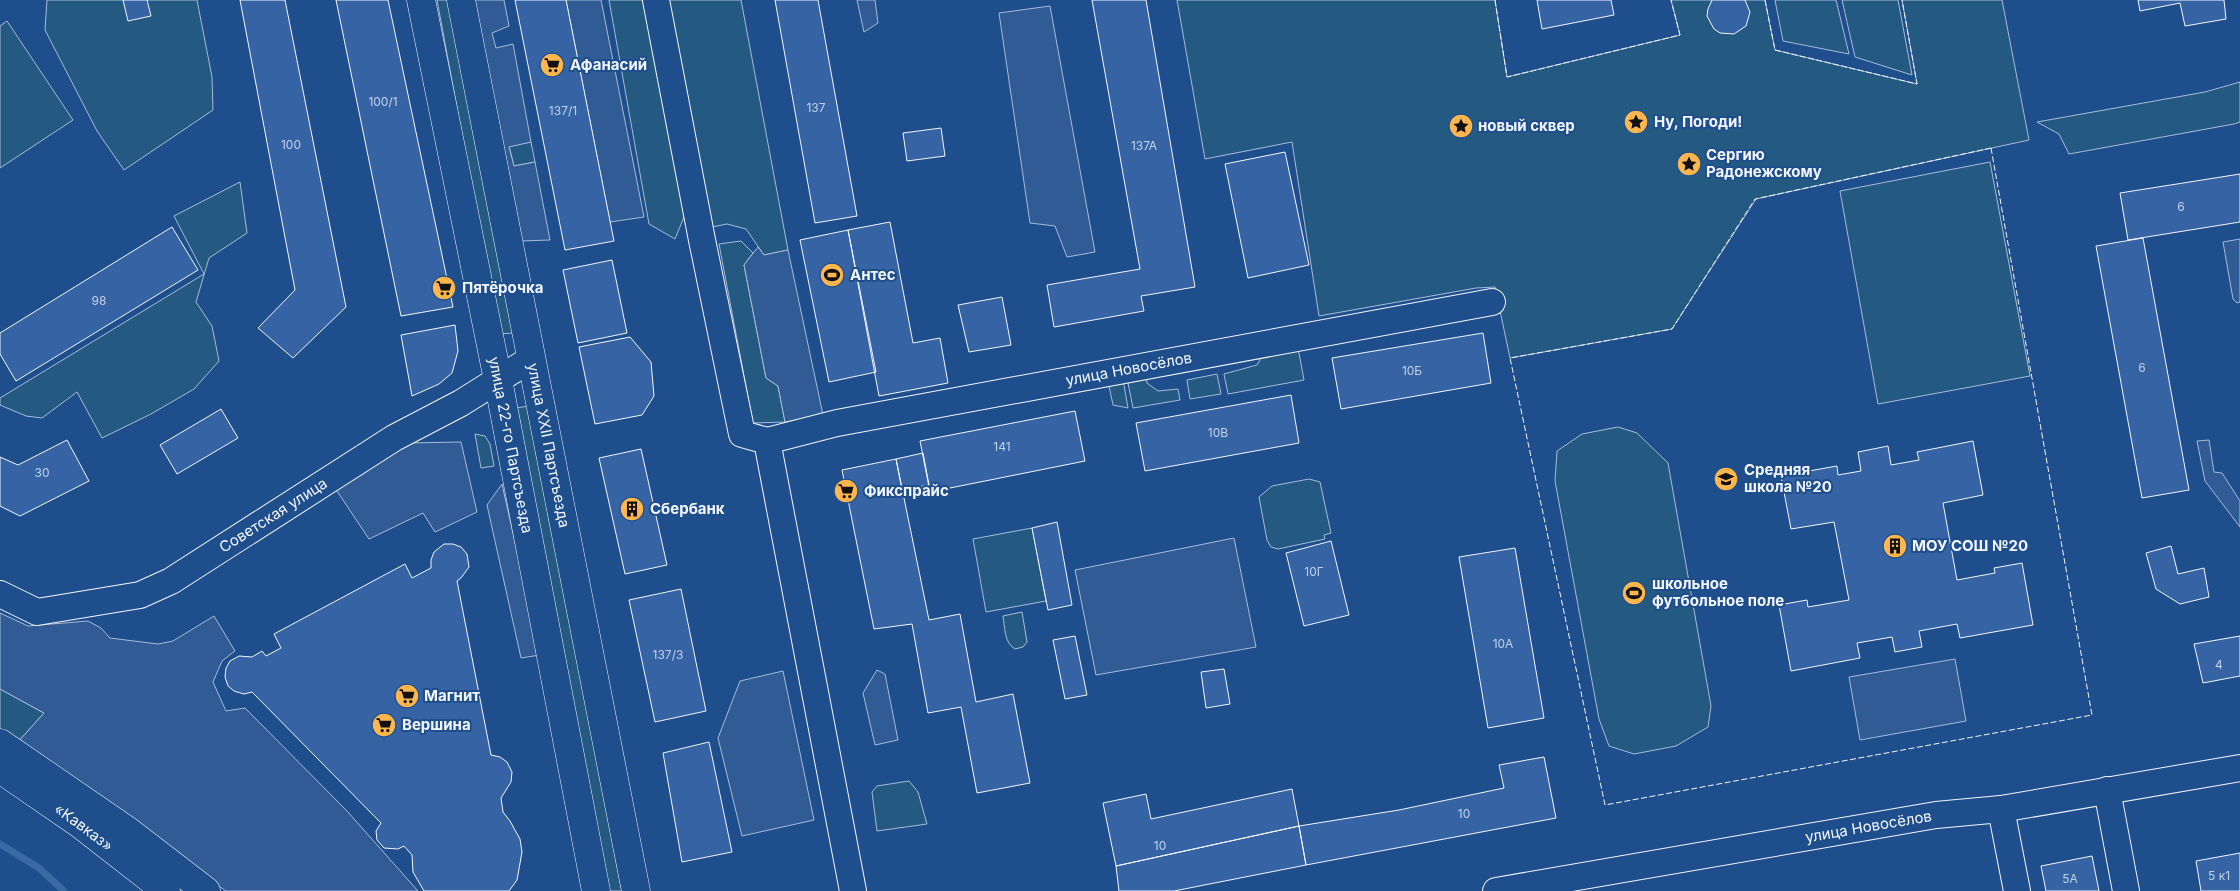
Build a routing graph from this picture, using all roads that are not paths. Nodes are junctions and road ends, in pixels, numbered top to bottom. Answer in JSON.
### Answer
{"nodes":[{"id":1,"x":422,"y":0,"type":"edge"},
{"id":2,"x":461,"y":0,"type":"edge"},
{"id":3,"x":656,"y":0,"type":"edge"},
{"id":4,"x":1492,"y":302,"type":"dead end"},
{"id":5,"x":531,"y":359,"type":"junction"},
{"id":6,"x":498,"y":380,"type":"junction"},
{"id":7,"x":767,"y":441,"type":"junction"},
{"id":8,"x":0,"y":594,"type":"edge"},
{"id":9,"x":0,"y":743,"type":"edge"},
{"id":10,"x":2240,"y":768,"type":"edge"},
{"id":11,"x":0,"y":769,"type":"edge"},
{"id":12,"x":2107,"y":790,"type":"junction"},
{"id":13,"x":2001,"y":809,"type":"junction"},
{"id":14,"x":166,"y":891,"type":"edge"},
{"id":15,"x":206,"y":891,"type":"edge"},
{"id":16,"x":596,"y":891,"type":"edge"},
{"id":17,"x":636,"y":891,"type":"edge"},
{"id":18,"x":853,"y":891,"type":"edge"},
{"id":19,"x":1496,"y":891,"type":"edge"},
{"id":20,"x":2016,"y":891,"type":"edge"},
{"id":21,"x":2126,"y":891,"type":"edge"}],
"edges":[{"from":1,"to":6,"type":"main road","name":"улица 22-го Партсъезда"},
{"from":2,"to":5,"type":"main road","name":"улица XXII Партсъезда"},
{"from":3,"to":7,"type":"street"},
{"from":4,"to":7,"type":"street","name":"улица Новосёлов"},
{"from":5,"to":6,"type":"street","name":"Советская улица"},
{"from":5,"to":17,"type":"main road","name":"улица XXII Партсъезда"},
{"from":6,"to":8,"type":"street","name":"Советская улица"},
{"from":6,"to":16,"type":"main road","name":"улица 22-го Партсъезда"},
{"from":7,"to":18,"type":"street"},
{"from":9,"to":15,"type":"main road"},
{"from":10,"to":12,"type":"street","name":"улица Новосёлов"},
{"from":11,"to":14,"type":"main road","name":"«Кавказ»"},
{"from":12,"to":13,"type":"street","name":"улица Новосёлов"},
{"from":12,"to":21,"type":"street"},
{"from":13,"to":19,"type":"street","name":"улица Новосёлов"},
{"from":13,"to":20,"type":"street"}]}
